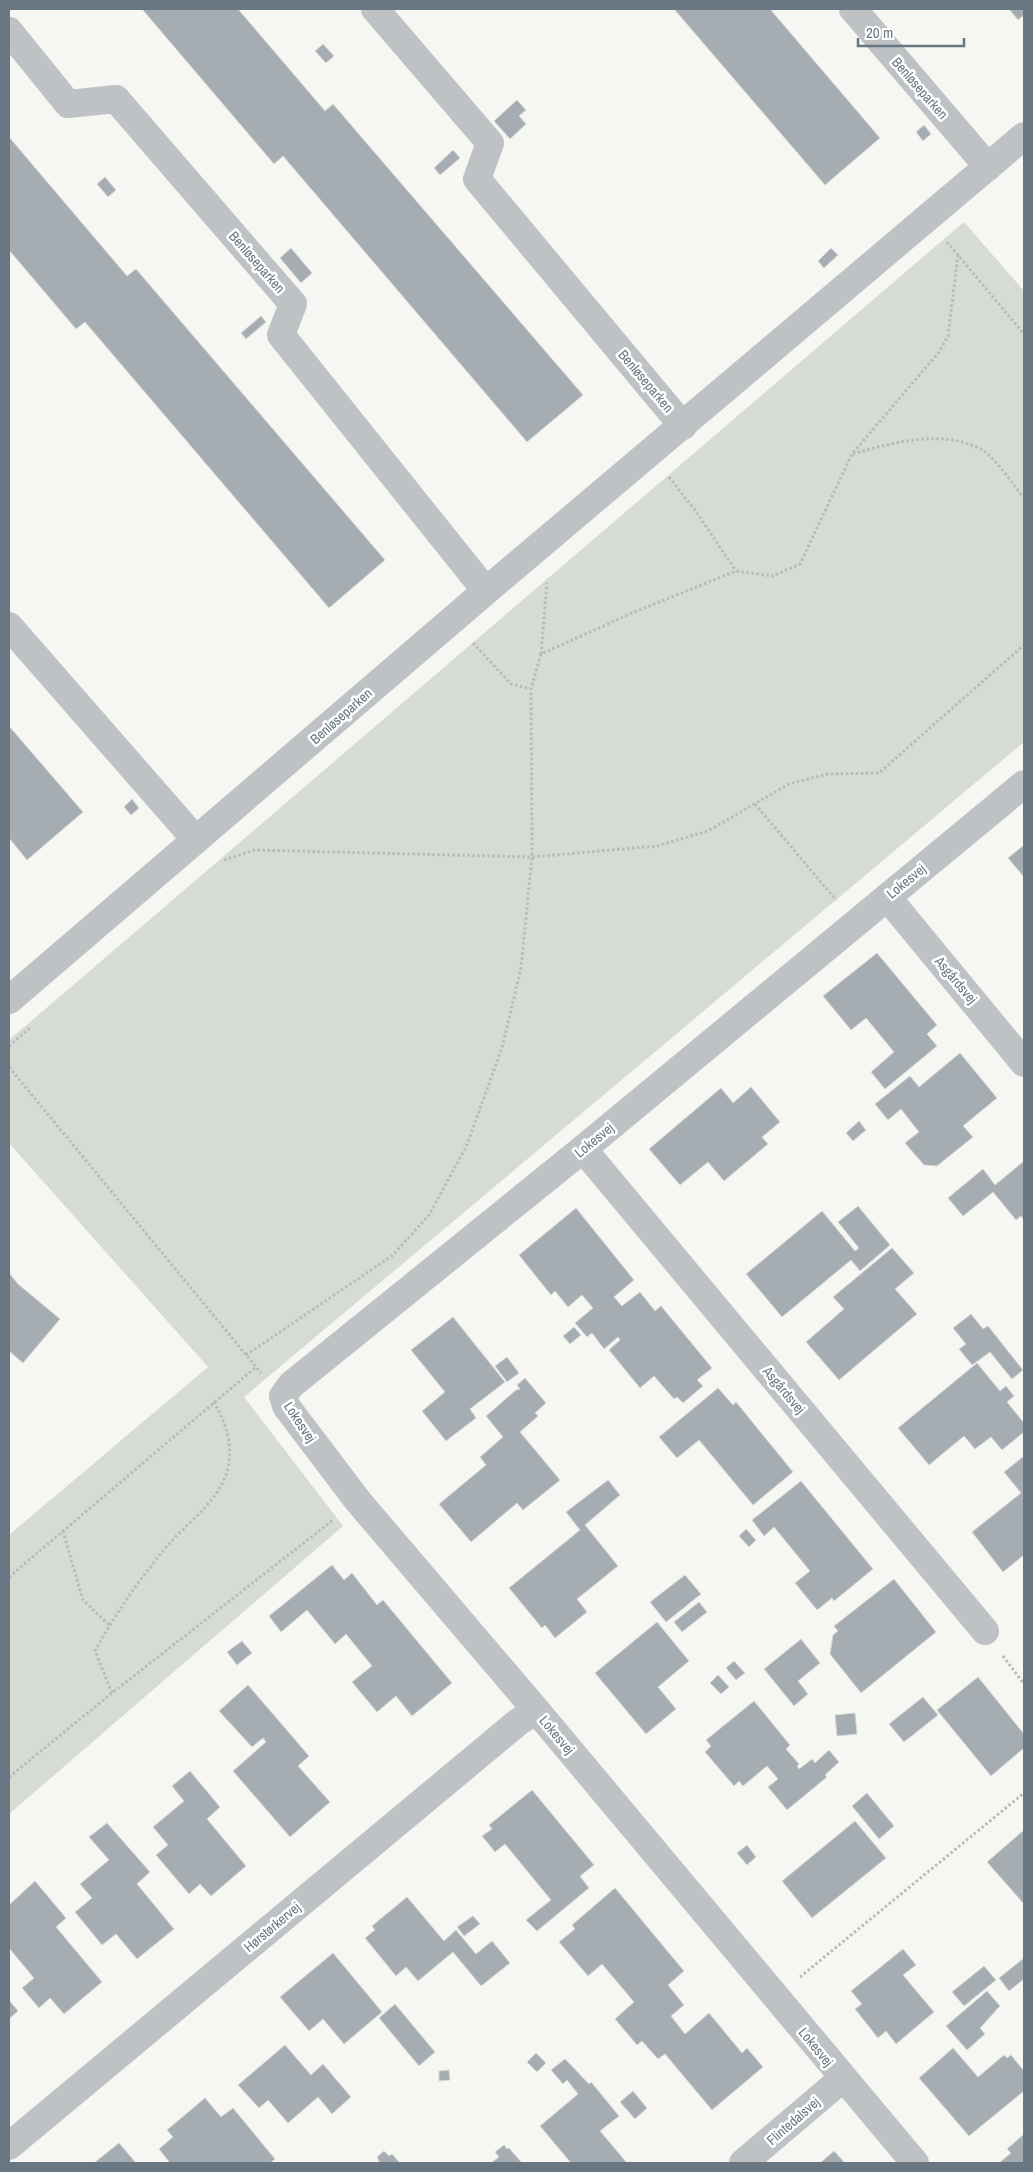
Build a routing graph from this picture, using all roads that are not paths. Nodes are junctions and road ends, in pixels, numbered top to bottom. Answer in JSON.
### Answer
{"nodes":[{"id":1,"x":375,"y":9,"type":"edge"},
{"id":2,"x":853,"y":9,"type":"edge"},
{"id":3,"x":9,"y":31,"type":"edge"},
{"id":4,"x":1024,"y":136,"type":"edge"},
{"id":5,"x":988,"y":167,"type":"junction"},
{"id":6,"x":683,"y":426,"type":"junction"},
{"id":7,"x":486,"y":591,"type":"junction"},
{"id":8,"x":9,"y":626,"type":"edge"},
{"id":9,"x":1024,"y":784,"type":"edge"},
{"id":10,"x":196,"y":840,"type":"junction"},
{"id":11,"x":887,"y":897,"type":"junction"},
{"id":12,"x":9,"y":1000,"type":"edge"},
{"id":13,"x":1024,"y":1064,"type":"edge"},
{"id":14,"x":583,"y":1149,"type":"junction"},
{"id":15,"x":985,"y":1631,"type":"dead end"},
{"id":16,"x":536,"y":1710,"type":"junction"},
{"id":17,"x":842,"y":2079,"type":"junction"},
{"id":18,"x":9,"y":2146,"type":"edge"},
{"id":19,"x":743,"y":2163,"type":"edge"},
{"id":20,"x":915,"y":2163,"type":"edge"}],
"edges":[{"from":1,"to":6,"type":"street","name":"Benløseparken"},
{"from":2,"to":5,"type":"street","name":"Benløseparken"},
{"from":3,"to":7,"type":"street","name":"Benløseparken"},
{"from":4,"to":5,"type":"street","name":"Benløseparken"},
{"from":5,"to":6,"type":"street","name":"Benløseparken"},
{"from":6,"to":7,"type":"street","name":"Benløseparken"},
{"from":7,"to":10,"type":"street","name":"Benløseparken"},
{"from":8,"to":10,"type":"street"},
{"from":9,"to":11,"type":"street","name":"Lokesvej"},
{"from":10,"to":12,"type":"street","name":"Benløseparken"},
{"from":11,"to":13,"type":"street","name":"Asgårdsvej"},
{"from":11,"to":14,"type":"street","name":"Lokesvej"},
{"from":14,"to":15,"type":"street","name":"Asgårdsvej"},
{"from":14,"to":16,"type":"street","name":"Lokesvej"},
{"from":16,"to":17,"type":"street","name":"Lokesvej"},
{"from":16,"to":18,"type":"street","name":"Hørstørkervej"},
{"from":17,"to":19,"type":"street","name":"Flintedalsvej"},
{"from":17,"to":20,"type":"street","name":"Lokesvej"}]}
